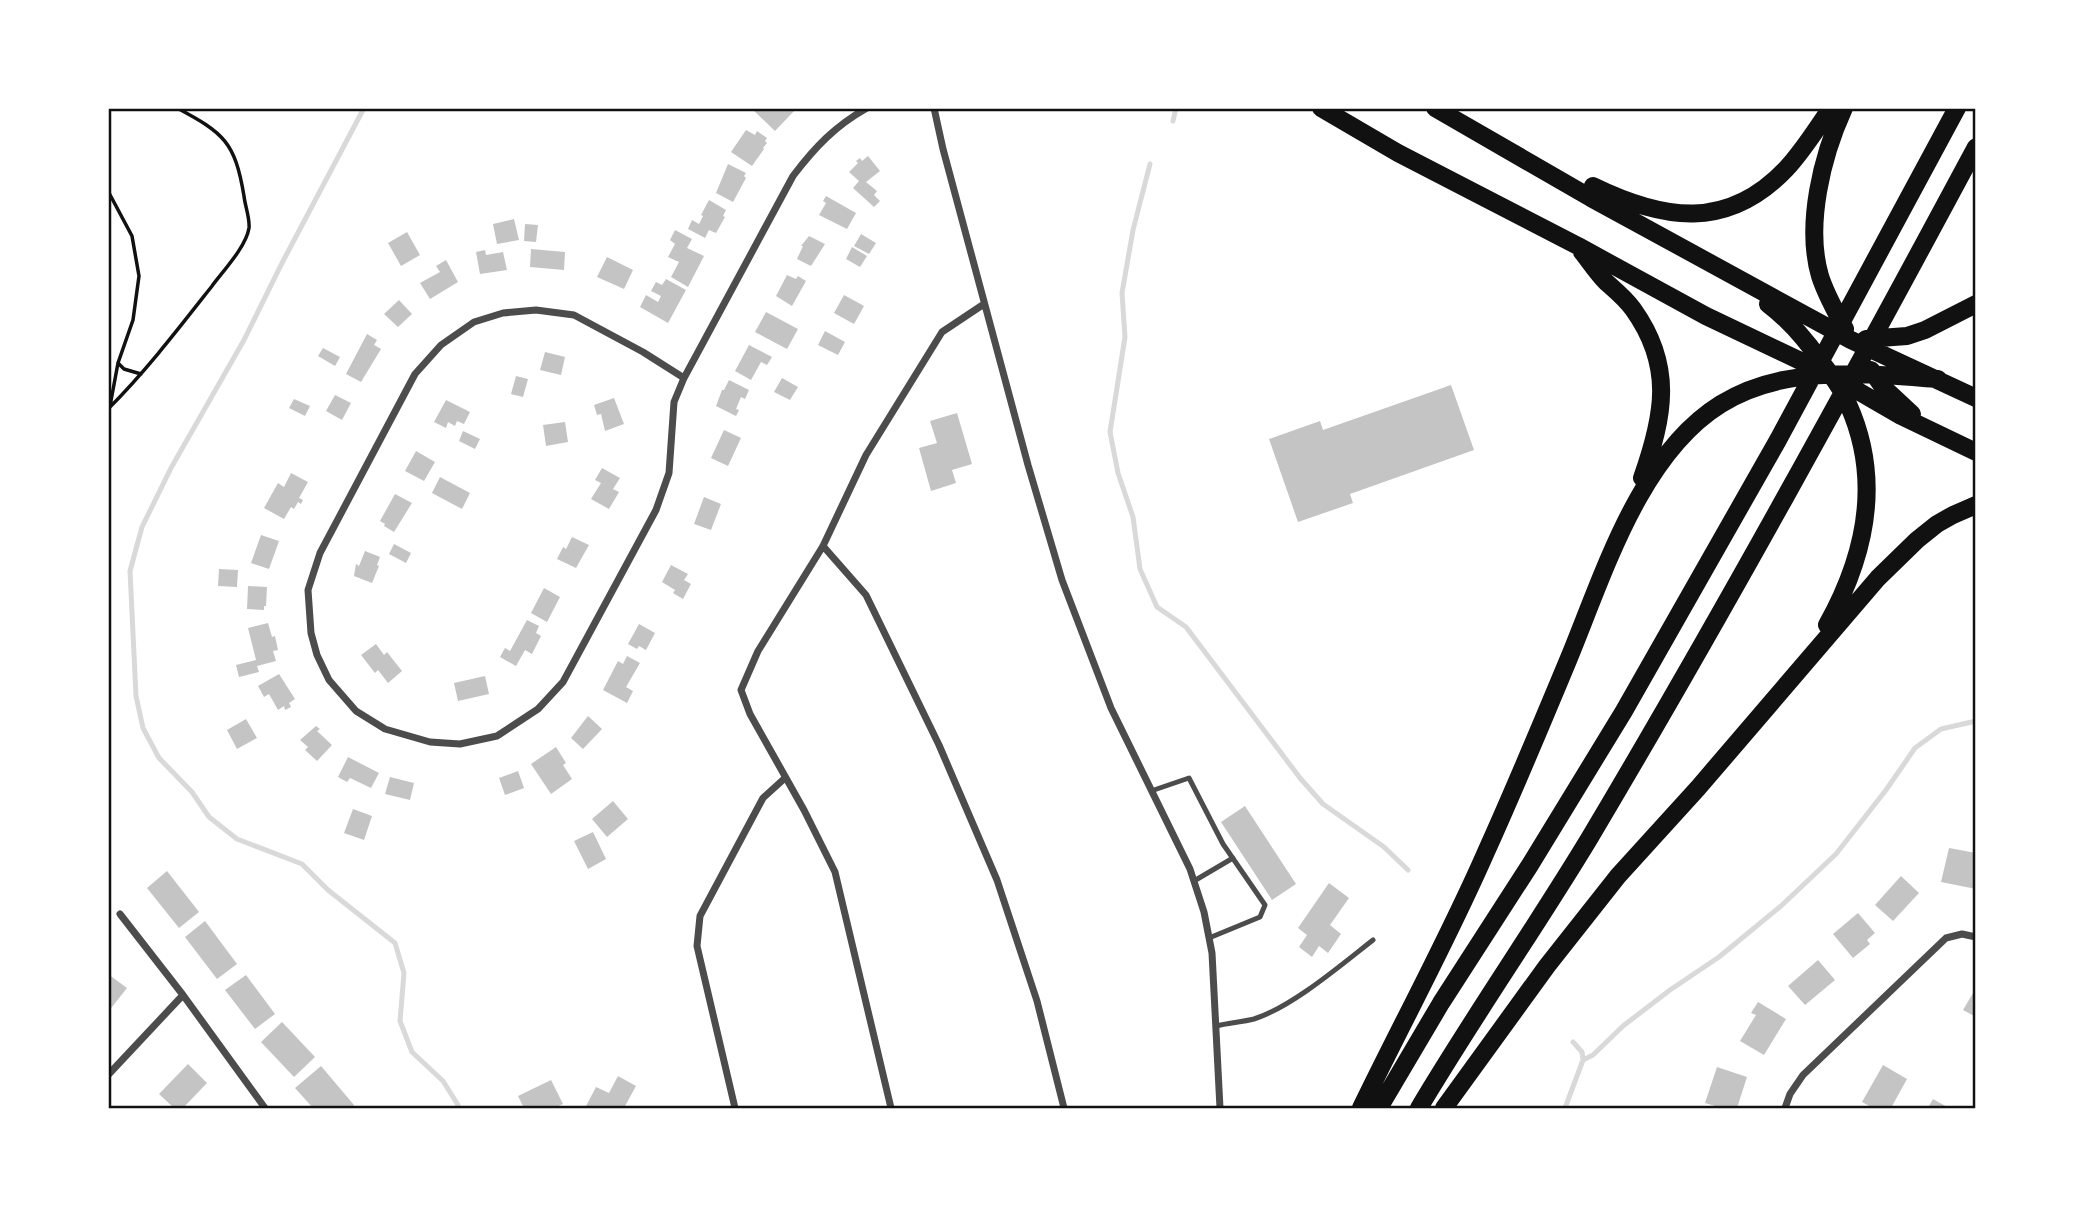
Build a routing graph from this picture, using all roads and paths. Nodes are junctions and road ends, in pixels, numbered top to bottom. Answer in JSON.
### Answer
{"nodes":[{"id":1,"x":177,"y":108,"type":"edge"},
{"id":2,"x":867,"y":108,"type":"edge"},
{"id":3,"x":934,"y":108,"type":"edge"},
{"id":4,"x":1321,"y":108,"type":"edge"},
{"id":5,"x":1435,"y":108,"type":"edge"},
{"id":6,"x":1831,"y":108,"type":"edge"},
{"id":7,"x":1844,"y":108,"type":"edge"},
{"id":8,"x":1957,"y":108,"type":"edge"},
{"id":9,"x":1455,"y":119,"type":"junction"},
{"id":10,"x":1976,"y":147,"type":"edge"},
{"id":11,"x":108,"y":191,"type":"edge"},
{"id":12,"x":1578,"y":246,"type":"junction"},
{"id":13,"x":1727,"y":274,"type":"junction"},
{"id":14,"x":985,"y":304,"type":"junction"},
{"id":15,"x":1976,"y":304,"type":"edge"},
{"id":16,"x":1745,"y":335,"type":"junction"},
{"id":17,"x":1851,"y":340,"type":"junction"},
{"id":18,"x":1810,"y":344,"type":"junction"},
{"id":19,"x":118,"y":363,"type":"junction"},
{"id":20,"x":141,"y":374,"type":"junction"},
{"id":21,"x":1875,"y":375,"type":"junction"},
{"id":22,"x":1832,"y":376,"type":"junction"},
{"id":23,"x":684,"y":378,"type":"junction"},
{"id":24,"x":1938,"y":379,"type":"junction"},
{"id":25,"x":1976,"y":398,"type":"edge"},
{"id":26,"x":109,"y":408,"type":"edge"},
{"id":27,"x":1938,"y":434,"type":"junction"},
{"id":28,"x":1976,"y":452,"type":"edge"},
{"id":29,"x":1976,"y":505,"type":"edge"},
{"id":30,"x":1629,"y":514,"type":"junction"},
{"id":31,"x":823,"y":545,"type":"junction"},
{"id":32,"x":1796,"y":671,"type":"junction"},
{"id":33,"x":785,"y":778,"type":"junction"},
{"id":34,"x":1151,"y":791,"type":"junction"},
{"id":35,"x":1233,"y":858,"type":"junction"},
{"id":36,"x":1194,"y":881,"type":"junction"},
{"id":37,"x":120,"y":914,"type":"dead end"},
{"id":38,"x":1976,"y":937,"type":"edge"},
{"id":39,"x":1209,"y":938,"type":"junction"},
{"id":40,"x":1373,"y":940,"type":"dead end"},
{"id":41,"x":183,"y":995,"type":"junction"},
{"id":42,"x":1216,"y":1026,"type":"junction"},
{"id":43,"x":108,"y":1075,"type":"edge"},
{"id":44,"x":265,"y":1108,"type":"edge"},
{"id":45,"x":735,"y":1108,"type":"edge"},
{"id":46,"x":891,"y":1108,"type":"edge"},
{"id":47,"x":1064,"y":1108,"type":"edge"},
{"id":48,"x":1220,"y":1108,"type":"edge"},
{"id":49,"x":1361,"y":1108,"type":"edge"},
{"id":50,"x":1379,"y":1108,"type":"edge"},
{"id":51,"x":1419,"y":1108,"type":"edge"},
{"id":52,"x":1444,"y":1108,"type":"edge"},
{"id":53,"x":1785,"y":1108,"type":"edge"}],
"edges":[{"from":1,"to":20,"type":"path"},
{"from":2,"to":23,"type":"street"},
{"from":3,"to":14,"type":"street"},
{"from":4,"to":12,"type":"main road"},
{"from":5,"to":9,"type":"main road"},
{"from":6,"to":9,"type":"main road"},
{"from":7,"to":17,"type":"main road"},
{"from":8,"to":50,"type":"main road"},
{"from":9,"to":13,"type":"main road"},
{"from":10,"to":51,"type":"main road"},
{"from":11,"to":19,"type":"path"},
{"from":12,"to":16,"type":"main road"},
{"from":12,"to":30,"type":"main road"},
{"from":13,"to":17,"type":"main road"},
{"from":13,"to":18,"type":"main road"},
{"from":14,"to":31,"type":"street"},
{"from":14,"to":34,"type":"street"},
{"from":15,"to":17,"type":"main road"},
{"from":16,"to":18,"type":"main road"},
{"from":16,"to":22,"type":"main road"},
{"from":17,"to":18,"type":"main road"},
{"from":17,"to":21,"type":"main road"},
{"from":17,"to":24,"type":"main road"},
{"from":18,"to":22,"type":"main road"},
{"from":19,"to":20,"type":"path"},
{"from":19,"to":26,"type":"path"},
{"from":20,"to":26,"type":"path"},
{"from":21,"to":22,"type":"main road"},
{"from":21,"to":24,"type":"main road"},
{"from":21,"to":27,"type":"main road"},
{"from":22,"to":27,"type":"main road"},
{"from":22,"to":30,"type":"main road"},
{"from":22,"to":32,"type":"main road"},
{"from":23,"to":23,"type":"street"},
{"from":24,"to":25,"type":"main road"},
{"from":27,"to":28,"type":"main road"},
{"from":29,"to":32,"type":"main road"},
{"from":30,"to":49,"type":"main road"},
{"from":31,"to":33,"type":"street"},
{"from":31,"to":47,"type":"street"},
{"from":32,"to":52,"type":"main road"},
{"from":33,"to":45,"type":"street"},
{"from":33,"to":46,"type":"street"},
{"from":34,"to":35,"type":"lane"},
{"from":34,"to":36,"type":"street"},
{"from":35,"to":36,"type":"lane"},
{"from":35,"to":39,"type":"lane"},
{"from":36,"to":39,"type":"street"},
{"from":37,"to":41,"type":"street"},
{"from":38,"to":53,"type":"street"},
{"from":39,"to":42,"type":"street"},
{"from":40,"to":42,"type":"lane"},
{"from":41,"to":43,"type":"street"},
{"from":41,"to":44,"type":"street"},
{"from":42,"to":48,"type":"street"}]}
